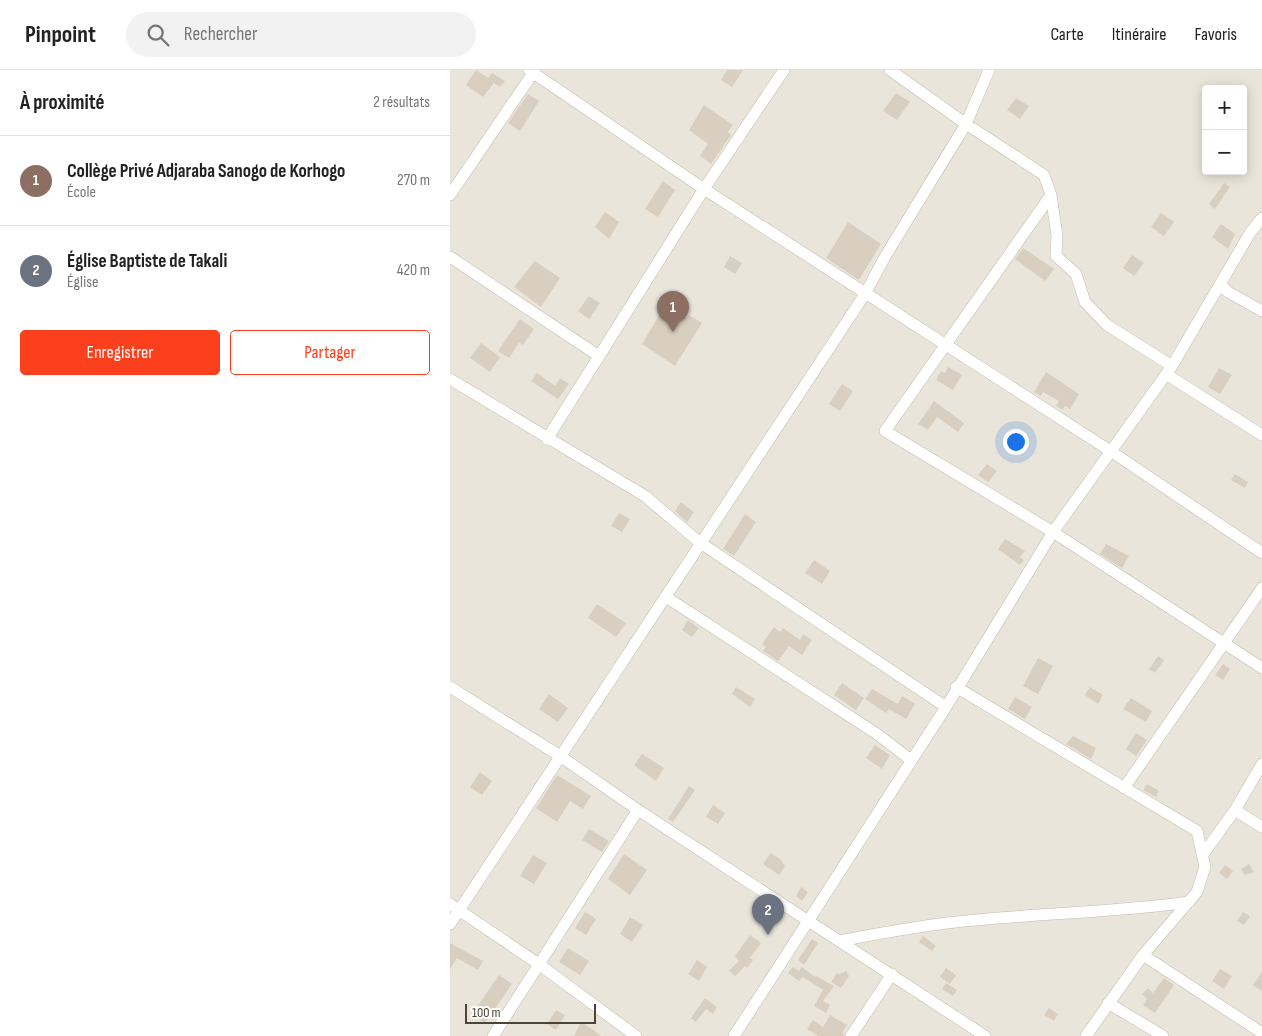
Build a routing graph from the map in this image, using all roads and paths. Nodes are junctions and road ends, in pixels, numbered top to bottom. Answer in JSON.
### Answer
{"nodes":[{"id":1,"x":784,"y":70,"type":"edge"},
{"id":2,"x":890,"y":70,"type":"edge"},
{"id":3,"x":989,"y":70,"type":"edge"},
{"id":4,"x":531,"y":72,"type":"edge"},
{"id":5,"x":966,"y":124,"type":"junction"},
{"id":6,"x":704,"y":189,"type":"junction"},
{"id":7,"x":450,"y":195,"type":"edge"},
{"id":8,"x":1051,"y":195,"type":"junction"},
{"id":9,"x":1262,"y":218,"type":"edge"},
{"id":10,"x":450,"y":257,"type":"edge"},
{"id":11,"x":1220,"y":284,"type":"junction"},
{"id":12,"x":865,"y":294,"type":"junction"},
{"id":13,"x":1262,"y":311,"type":"edge"},
{"id":14,"x":945,"y":344,"type":"junction"},
{"id":15,"x":599,"y":356,"type":"junction"},
{"id":16,"x":1169,"y":370,"type":"junction"},
{"id":17,"x":450,"y":379,"type":"edge"},
{"id":18,"x":1262,"y":435,"type":"edge"},
{"id":19,"x":547,"y":439,"type":"junction"},
{"id":20,"x":1112,"y":452,"type":"junction"},
{"id":21,"x":1053,"y":532,"type":"junction"},
{"id":22,"x":699,"y":542,"type":"junction"},
{"id":23,"x":1262,"y":552,"type":"edge"},
{"id":24,"x":1262,"y":588,"type":"edge"},
{"id":25,"x":666,"y":597,"type":"junction"},
{"id":26,"x":1225,"y":643,"type":"junction"},
{"id":27,"x":1262,"y":668,"type":"edge"},
{"id":28,"x":450,"y":687,"type":"edge"},
{"id":29,"x":956,"y":687,"type":"junction"},
{"id":30,"x":946,"y":707,"type":"junction"},
{"id":31,"x":560,"y":756,"type":"junction"},
{"id":32,"x":911,"y":760,"type":"junction"},
{"id":33,"x":1262,"y":764,"type":"edge"},
{"id":34,"x":1124,"y":788,"type":"junction"},
{"id":35,"x":638,"y":810,"type":"junction"},
{"id":36,"x":1235,"y":810,"type":"junction"},
{"id":37,"x":1262,"y":827,"type":"edge"},
{"id":38,"x":1204,"y":853,"type":"junction"},
{"id":39,"x":1189,"y":902,"type":"junction"},
{"id":40,"x":455,"y":907,"type":"edge"},
{"id":41,"x":808,"y":921,"type":"junction"},
{"id":42,"x":450,"y":924,"type":"edge"},
{"id":43,"x":840,"y":941,"type":"junction"},
{"id":44,"x":1143,"y":955,"type":"junction"},
{"id":45,"x":540,"y":964,"type":"junction"},
{"id":46,"x":892,"y":974,"type":"junction"},
{"id":47,"x":1108,"y":1003,"type":"junction"},
{"id":48,"x":1262,"y":1033,"type":"edge"},
{"id":49,"x":493,"y":1036,"type":"edge"},
{"id":50,"x":636,"y":1036,"type":"edge"},
{"id":51,"x":734,"y":1036,"type":"edge"},
{"id":52,"x":851,"y":1036,"type":"edge"},
{"id":53,"x":985,"y":1036,"type":"edge"},
{"id":54,"x":1086,"y":1036,"type":"edge"},
{"id":55,"x":1163,"y":1036,"type":"edge"}],
"edges":[{"from":1,"to":6,"type":"street"},
{"from":2,"to":5,"type":"street"},
{"from":3,"to":5,"type":"street"},
{"from":4,"to":6,"type":"street"},
{"from":4,"to":7,"type":"street"},
{"from":5,"to":8,"type":"street"},
{"from":5,"to":12,"type":"street"},
{"from":6,"to":12,"type":"street"},
{"from":6,"to":15,"type":"street"},
{"from":8,"to":14,"type":"street"},
{"from":8,"to":16,"type":"street"},
{"from":9,"to":11,"type":"street"},
{"from":10,"to":15,"type":"street"},
{"from":11,"to":13,"type":"street"},
{"from":11,"to":16,"type":"street"},
{"from":12,"to":14,"type":"street"},
{"from":12,"to":22,"type":"street"},
{"from":14,"to":20,"type":"street"},
{"from":14,"to":21,"type":"street"},
{"from":15,"to":19,"type":"street"},
{"from":16,"to":18,"type":"street"},
{"from":16,"to":20,"type":"street"},
{"from":17,"to":19,"type":"street"},
{"from":19,"to":22,"type":"street"},
{"from":20,"to":21,"type":"street"},
{"from":20,"to":23,"type":"street"},
{"from":21,"to":26,"type":"street"},
{"from":21,"to":29,"type":"street"},
{"from":22,"to":25,"type":"street"},
{"from":22,"to":30,"type":"street"},
{"from":24,"to":26,"type":"street"},
{"from":25,"to":31,"type":"street"},
{"from":25,"to":32,"type":"street"},
{"from":26,"to":27,"type":"street"},
{"from":26,"to":34,"type":"street"},
{"from":28,"to":31,"type":"street"},
{"from":29,"to":30,"type":"street"},
{"from":29,"to":34,"type":"street"},
{"from":30,"to":32,"type":"street"},
{"from":31,"to":35,"type":"street"},
{"from":31,"to":40,"type":"street"},
{"from":32,"to":41,"type":"street"},
{"from":33,"to":36,"type":"street"},
{"from":34,"to":38,"type":"street"},
{"from":35,"to":41,"type":"street"},
{"from":35,"to":45,"type":"street"},
{"from":36,"to":37,"type":"street"},
{"from":36,"to":38,"type":"street"},
{"from":38,"to":39,"type":"street"},
{"from":39,"to":43,"type":"street"},
{"from":39,"to":44,"type":"street"},
{"from":40,"to":42,"type":"street"},
{"from":40,"to":45,"type":"street"},
{"from":41,"to":43,"type":"street"},
{"from":41,"to":51,"type":"street"},
{"from":43,"to":46,"type":"street"},
{"from":44,"to":47,"type":"street"},
{"from":44,"to":48,"type":"street"},
{"from":45,"to":49,"type":"street"},
{"from":45,"to":50,"type":"street"},
{"from":46,"to":52,"type":"street"},
{"from":46,"to":53,"type":"street"},
{"from":47,"to":54,"type":"street"},
{"from":47,"to":55,"type":"street"}]}
